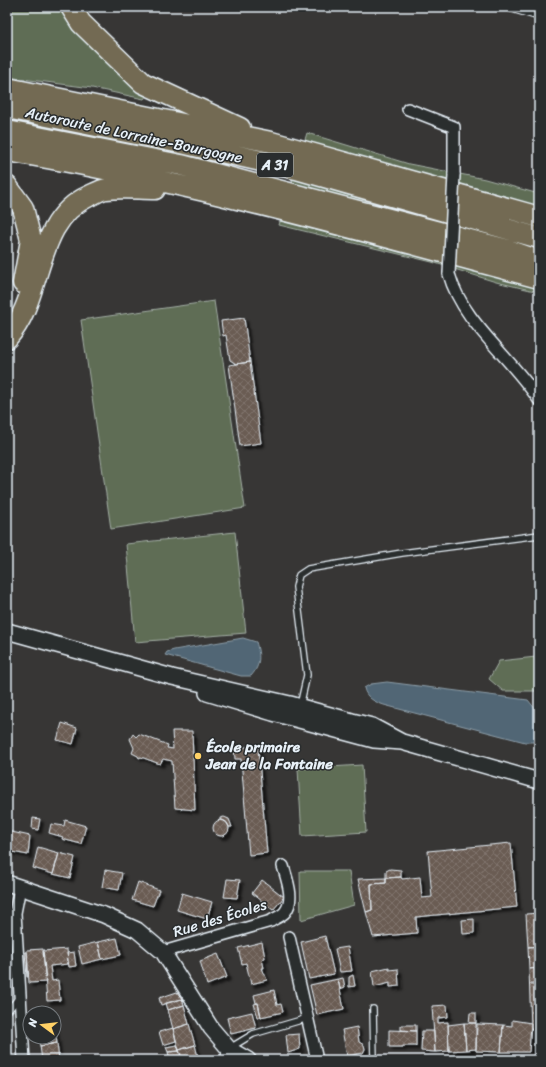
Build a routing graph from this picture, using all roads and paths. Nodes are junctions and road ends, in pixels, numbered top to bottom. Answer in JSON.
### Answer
{"nodes":[{"id":1,"x":71,"y":7,"type":"edge"},
{"id":2,"x":505,"y":7,"type":"edge"},
{"id":3,"x":539,"y":16,"type":"edge"},
{"id":4,"x":7,"y":88,"type":"edge"},
{"id":5,"x":7,"y":108,"type":"edge"},
{"id":6,"x":408,"y":109,"type":"dead end"},
{"id":7,"x":7,"y":131,"type":"edge"},
{"id":8,"x":271,"y":142,"type":"junction"},
{"id":9,"x":7,"y":151,"type":"edge"},
{"id":10,"x":7,"y":186,"type":"edge"},
{"id":11,"x":300,"y":214,"type":"junction"},
{"id":12,"x":539,"y":217,"type":"edge"},
{"id":13,"x":539,"y":238,"type":"edge"},
{"id":14,"x":539,"y":261,"type":"edge"},
{"id":15,"x":539,"y":278,"type":"edge"},
{"id":16,"x":7,"y":313,"type":"edge"},
{"id":17,"x":7,"y":338,"type":"edge"},
{"id":18,"x":539,"y":400,"type":"edge"},
{"id":19,"x":539,"y":535,"type":"edge"},
{"id":20,"x":7,"y":631,"type":"edge"},
{"id":21,"x":172,"y":678,"type":"junction"},
{"id":22,"x":295,"y":705,"type":"junction"},
{"id":23,"x":273,"y":713,"type":"junction"},
{"id":24,"x":402,"y":742,"type":"junction"},
{"id":25,"x":539,"y":781,"type":"edge"},
{"id":26,"x":283,"y":866,"type":"dead end"},
{"id":27,"x":14,"y":885,"type":"edge"},
{"id":28,"x":15,"y":913,"type":"junction"},
{"id":29,"x":7,"y":924,"type":"edge"},
{"id":30,"x":289,"y":937,"type":"dead end"},
{"id":31,"x":163,"y":952,"type":"junction"},
{"id":32,"x":20,"y":996,"type":"junction"},
{"id":33,"x":373,"y":1009,"type":"dead end"},
{"id":34,"x":7,"y":1012,"type":"edge"},
{"id":35,"x":308,"y":1018,"type":"junction"},
{"id":36,"x":228,"y":1055,"type":"edge"},
{"id":37,"x":24,"y":1060,"type":"edge"},
{"id":38,"x":248,"y":1060,"type":"edge"},
{"id":39,"x":317,"y":1060,"type":"edge"},
{"id":40,"x":374,"y":1060,"type":"edge"}],
"edges":[{"from":1,"to":8,"type":"highway"},
{"from":2,"to":3,"type":"lane"},
{"from":4,"to":8,"type":"highway"},
{"from":5,"to":13,"type":"highway","name":"Autoroute de Lorraine-Bourgogne","number":"A 31"},
{"from":6,"to":18,"type":"street","bridge":true},
{"from":7,"to":14,"type":"highway","name":"Autoroute de Lorraine-Bourgogne","number":"A 31"},
{"from":8,"to":12,"type":"highway"},
{"from":9,"to":11,"type":"highway"},
{"from":10,"to":16,"type":"highway"},
{"from":11,"to":15,"type":"highway"},
{"from":11,"to":17,"type":"highway"},
{"from":19,"to":22,"type":"lane"},
{"from":20,"to":21,"type":"main road"},
{"from":21,"to":22,"type":"main road"},
{"from":21,"to":23,"type":"main road"},
{"from":22,"to":23,"type":"main road"},
{"from":22,"to":24,"type":"main road"},
{"from":23,"to":24,"type":"main road"},
{"from":24,"to":25,"type":"main road"},
{"from":26,"to":31,"type":"street","name":"Rue des Écoles"},
{"from":27,"to":28,"type":"street"},
{"from":27,"to":31,"type":"main road"},
{"from":28,"to":29,"type":"street"},
{"from":28,"to":32,"type":"street"},
{"from":30,"to":35,"type":"street"},
{"from":31,"to":36,"type":"main road"},
{"from":32,"to":34,"type":"lane"},
{"from":32,"to":37,"type":"street"},
{"from":33,"to":40,"type":"lane"},
{"from":35,"to":36,"type":"lane"},
{"from":35,"to":39,"type":"street"},
{"from":36,"to":38,"type":"main road"}]}
